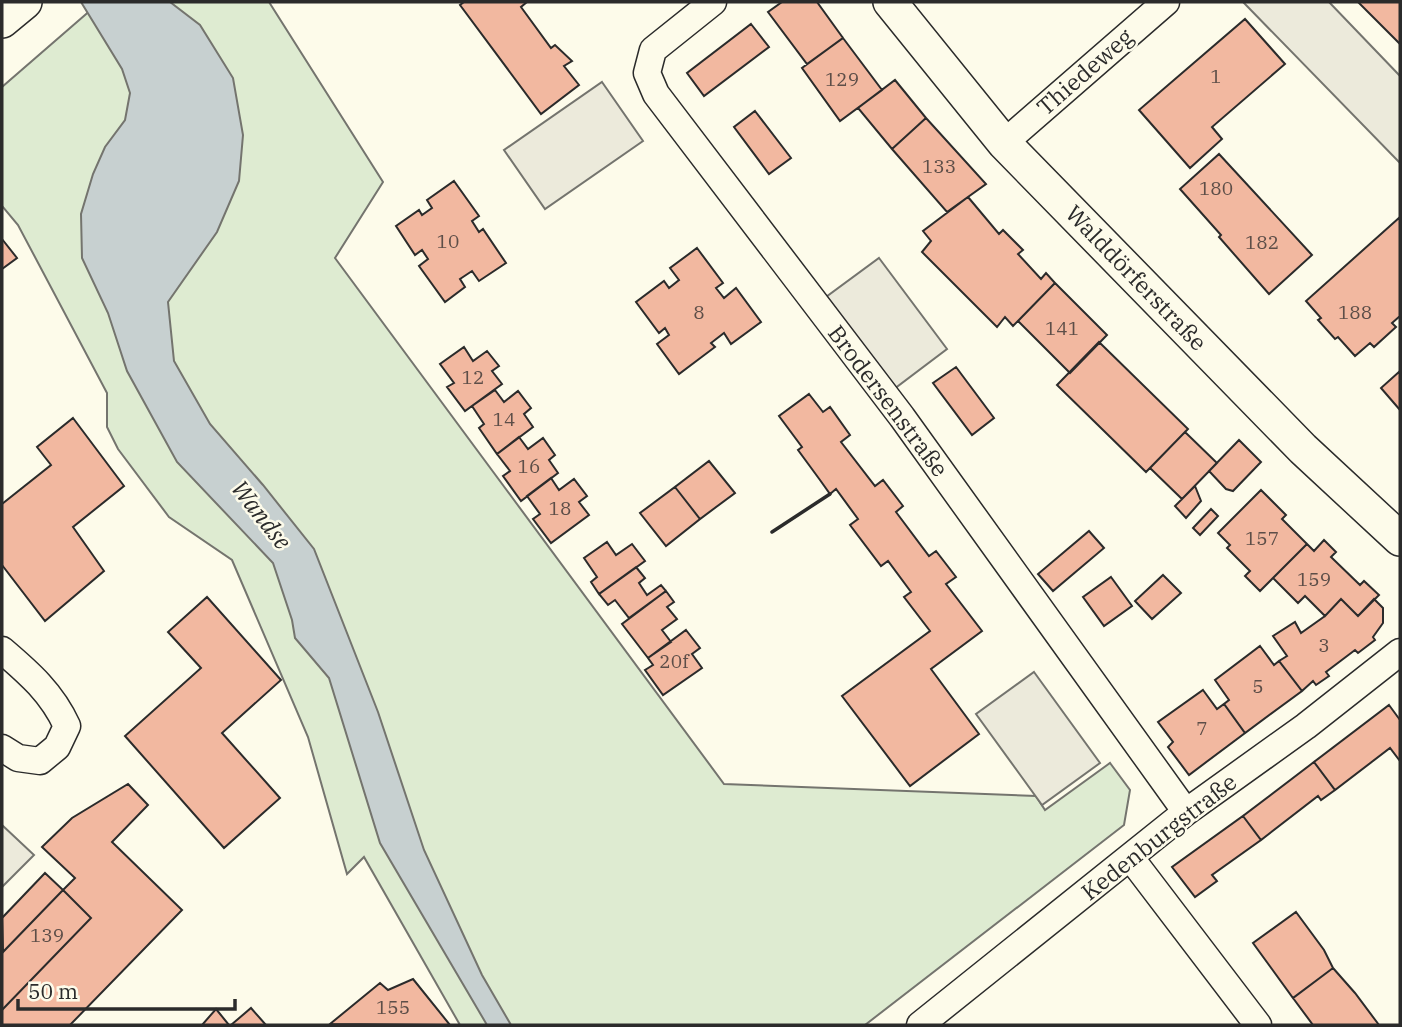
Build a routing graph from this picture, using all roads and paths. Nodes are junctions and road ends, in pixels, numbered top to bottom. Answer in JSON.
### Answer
{"nodes":[{"id":1,"x":25,"y":2,"type":"edge"},
{"id":2,"x":713,"y":2,"type":"edge"},
{"id":3,"x":890,"y":2,"type":"edge"},
{"id":4,"x":1166,"y":2,"type":"edge"},
{"id":5,"x":2,"y":21,"type":"edge"},
{"id":6,"x":1004,"y":143,"type":"junction"},
{"id":7,"x":1400,"y":539,"type":"edge"},
{"id":8,"x":2,"y":650,"type":"edge"},
{"id":9,"x":1400,"y":652,"type":"edge"},
{"id":10,"x":2,"y":748,"type":"edge"},
{"id":11,"x":1186,"y":812,"type":"junction"},
{"id":12,"x":1130,"y":858,"type":"junction"},
{"id":13,"x":920,"y":1025,"type":"edge"},
{"id":14,"x":1258,"y":1025,"type":"edge"}],
"edges":[{"from":1,"to":5,"type":"street"},
{"from":2,"to":11,"type":"street","name":"Brodersenstraße"},
{"from":3,"to":6,"type":"street","name":"Walddörferstraße"},
{"from":4,"to":6,"type":"street","name":"Thiedeweg"},
{"from":6,"to":7,"type":"street","name":"Walddörferstraße"},
{"from":8,"to":10,"type":"street"},
{"from":9,"to":11,"type":"street","name":"Kedenburgstraße"},
{"from":11,"to":12,"type":"street","name":"Kedenburgstraße"},
{"from":12,"to":13,"type":"street","name":"Kedenburgstraße"},
{"from":12,"to":14,"type":"street"}]}
